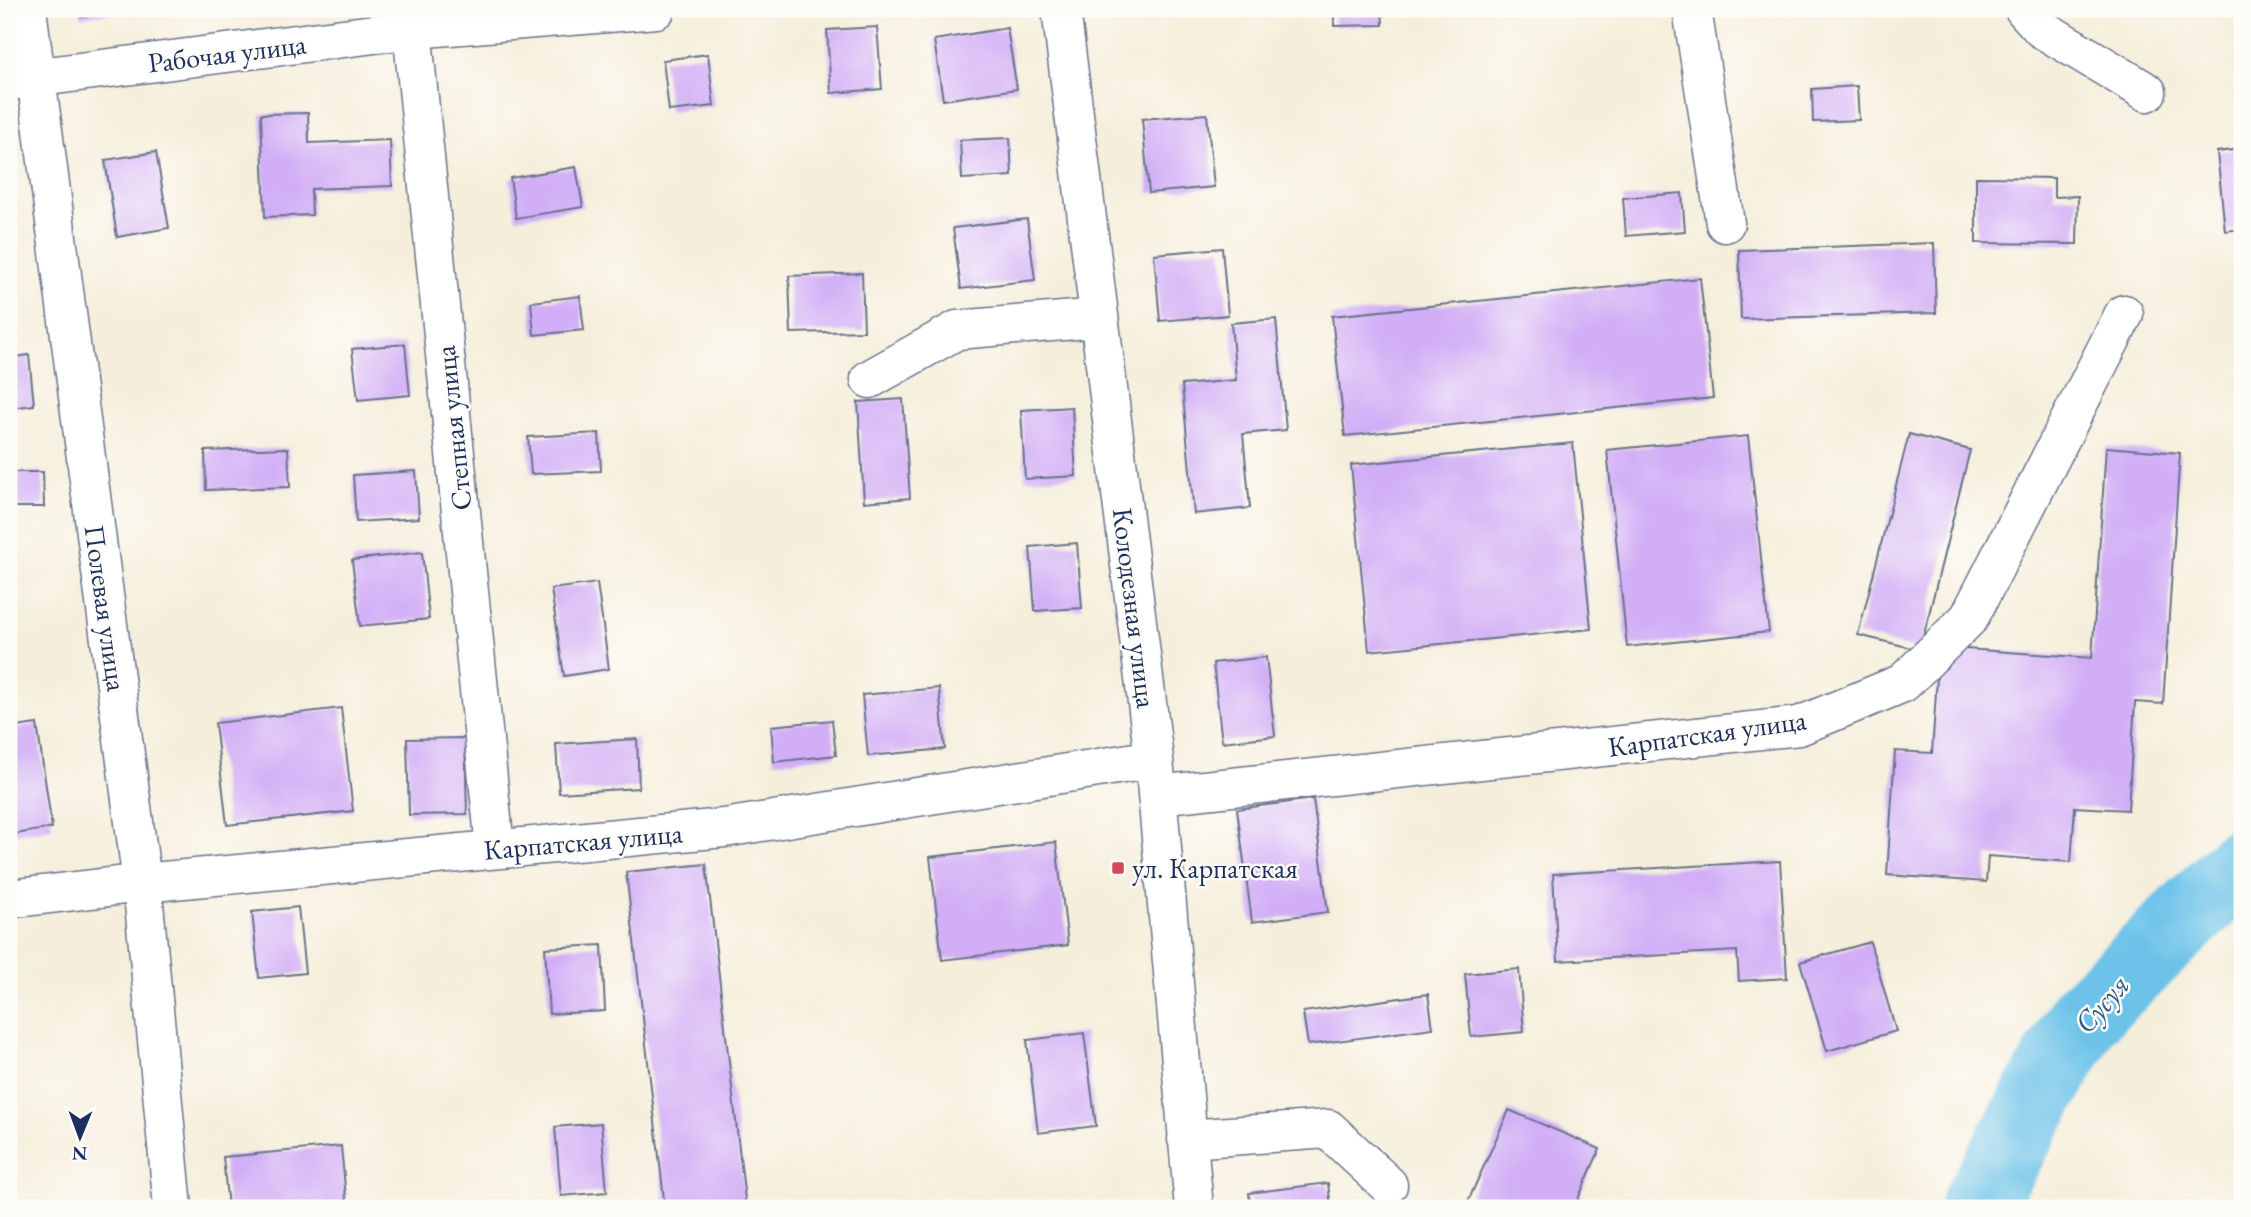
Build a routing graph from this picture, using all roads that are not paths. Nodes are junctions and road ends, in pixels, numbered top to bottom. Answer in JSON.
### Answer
{"nodes":[{"id":1,"x":27,"y":9,"type":"edge"},
{"id":2,"x":656,"y":9,"type":"edge"},
{"id":3,"x":1061,"y":9,"type":"edge"},
{"id":4,"x":1692,"y":9,"type":"edge"},
{"id":5,"x":2024,"y":9,"type":"edge"},
{"id":6,"x":412,"y":19,"type":"edge"},
{"id":7,"x":22,"y":79,"type":"edge"},
{"id":8,"x":2147,"y":92,"type":"dead end"},
{"id":9,"x":1726,"y":223,"type":"dead end"},
{"id":10,"x":2124,"y":314,"type":"dead end"},
{"id":11,"x":1099,"y":318,"type":"junction"},
{"id":12,"x":870,"y":379,"type":"dead end"},
{"id":13,"x":1156,"y":777,"type":"junction"},
{"id":14,"x":495,"y":848,"type":"junction"},
{"id":15,"x":142,"y":883,"type":"junction"},
{"id":16,"x":9,"y":899,"type":"edge"},
{"id":17,"x":1187,"y":1139,"type":"junction"},
{"id":18,"x":1388,"y":1185,"type":"dead end"},
{"id":19,"x":173,"y":1208,"type":"edge"},
{"id":20,"x":1194,"y":1208,"type":"edge"}],
"edges":[{"from":1,"to":7,"type":"street","name":"Полевая улица"},
{"from":2,"to":6,"type":"street","name":"Рабочая улица"},
{"from":3,"to":11,"type":"street","name":"Колодезная улица"},
{"from":4,"to":9,"type":"street"},
{"from":5,"to":8,"type":"street"},
{"from":6,"to":7,"type":"street","name":"Рабочая улица"},
{"from":6,"to":14,"type":"street","name":"Степная улица"},
{"from":7,"to":15,"type":"street","name":"Полевая улица"},
{"from":10,"to":13,"type":"street","name":"Карпатская улица"},
{"from":11,"to":12,"type":"street"},
{"from":11,"to":13,"type":"street","name":"Колодезная улица"},
{"from":13,"to":14,"type":"street","name":"Карпатская улица"},
{"from":13,"to":17,"type":"street","name":"Колодезная улица"},
{"from":14,"to":15,"type":"street","name":"Карпатская улица"},
{"from":15,"to":16,"type":"street","name":"Карпатская улица"},
{"from":15,"to":19,"type":"street","name":"Полевая улица"},
{"from":17,"to":18,"type":"street"},
{"from":17,"to":20,"type":"street","name":"Колодезная улица"}]}
